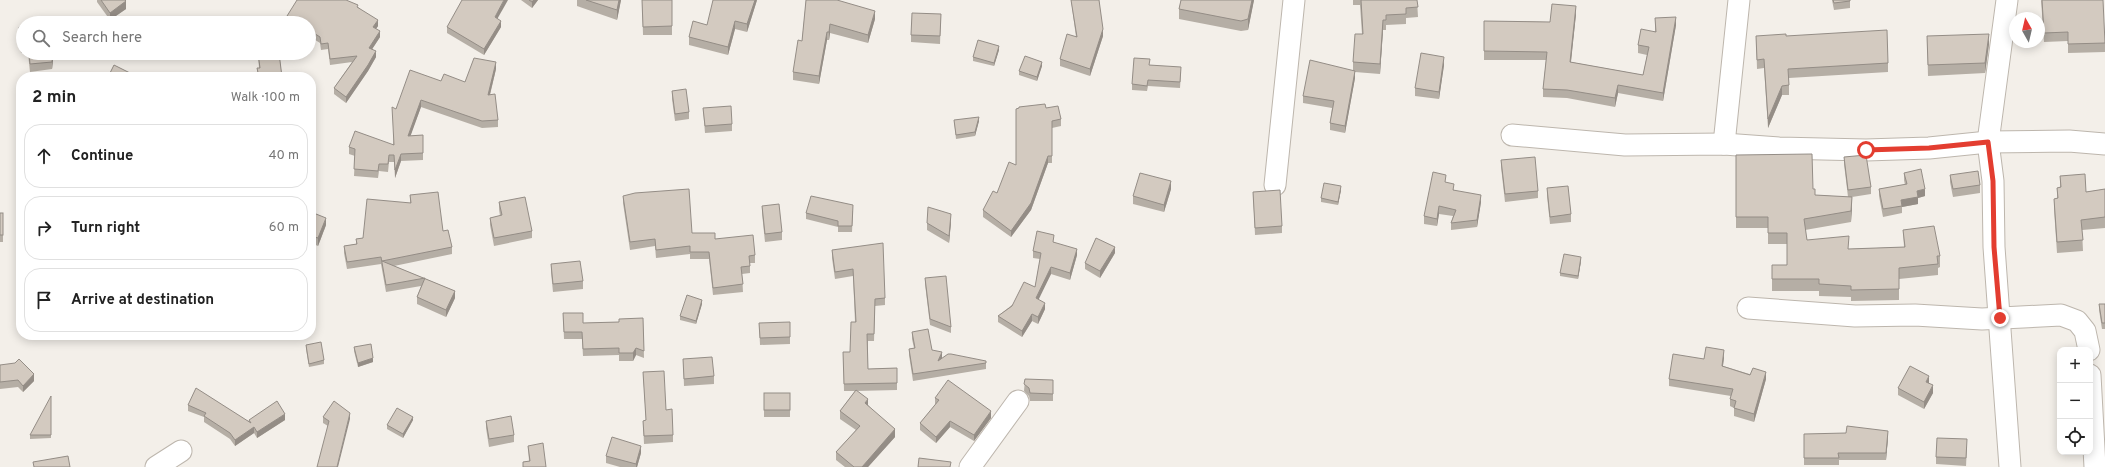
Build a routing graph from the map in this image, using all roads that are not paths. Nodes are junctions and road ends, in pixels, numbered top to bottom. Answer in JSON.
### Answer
{"nodes":[{"id":1,"x":1294,"y":0,"type":"edge"},
{"id":2,"x":1739,"y":0,"type":"edge"},
{"id":3,"x":2008,"y":0,"type":"edge"},
{"id":4,"x":1512,"y":135,"type":"dead end"},
{"id":5,"x":1988,"y":142,"type":"junction"},
{"id":6,"x":1724,"y":144,"type":"junction"},
{"id":7,"x":2105,"y":144,"type":"edge"},
{"id":8,"x":1275,"y":185,"type":"dead end"},
{"id":9,"x":1748,"y":308,"type":"dead end"},
{"id":10,"x":2000,"y":318,"type":"junction"},
{"id":11,"x":2088,"y":347,"type":"edge"},
{"id":12,"x":2090,"y":383,"type":"edge"},
{"id":13,"x":1018,"y":400,"type":"dead end"},
{"id":14,"x":181,"y":451,"type":"dead end"},
{"id":15,"x":156,"y":467,"type":"edge"},
{"id":16,"x":970,"y":467,"type":"edge"},
{"id":17,"x":2010,"y":467,"type":"edge"},
{"id":18,"x":2095,"y":467,"type":"edge"}],
"edges":[{"from":1,"to":8,"type":"street"},
{"from":2,"to":6,"type":"street"},
{"from":3,"to":5,"type":"street"},
{"from":4,"to":6,"type":"street"},
{"from":5,"to":6,"type":"street"},
{"from":5,"to":7,"type":"street"},
{"from":5,"to":10,"type":"street"},
{"from":9,"to":10,"type":"street"},
{"from":10,"to":11,"type":"street"},
{"from":10,"to":17,"type":"street"},
{"from":12,"to":18,"type":"street"},
{"from":13,"to":16,"type":"street"},
{"from":14,"to":15,"type":"street"}]}
